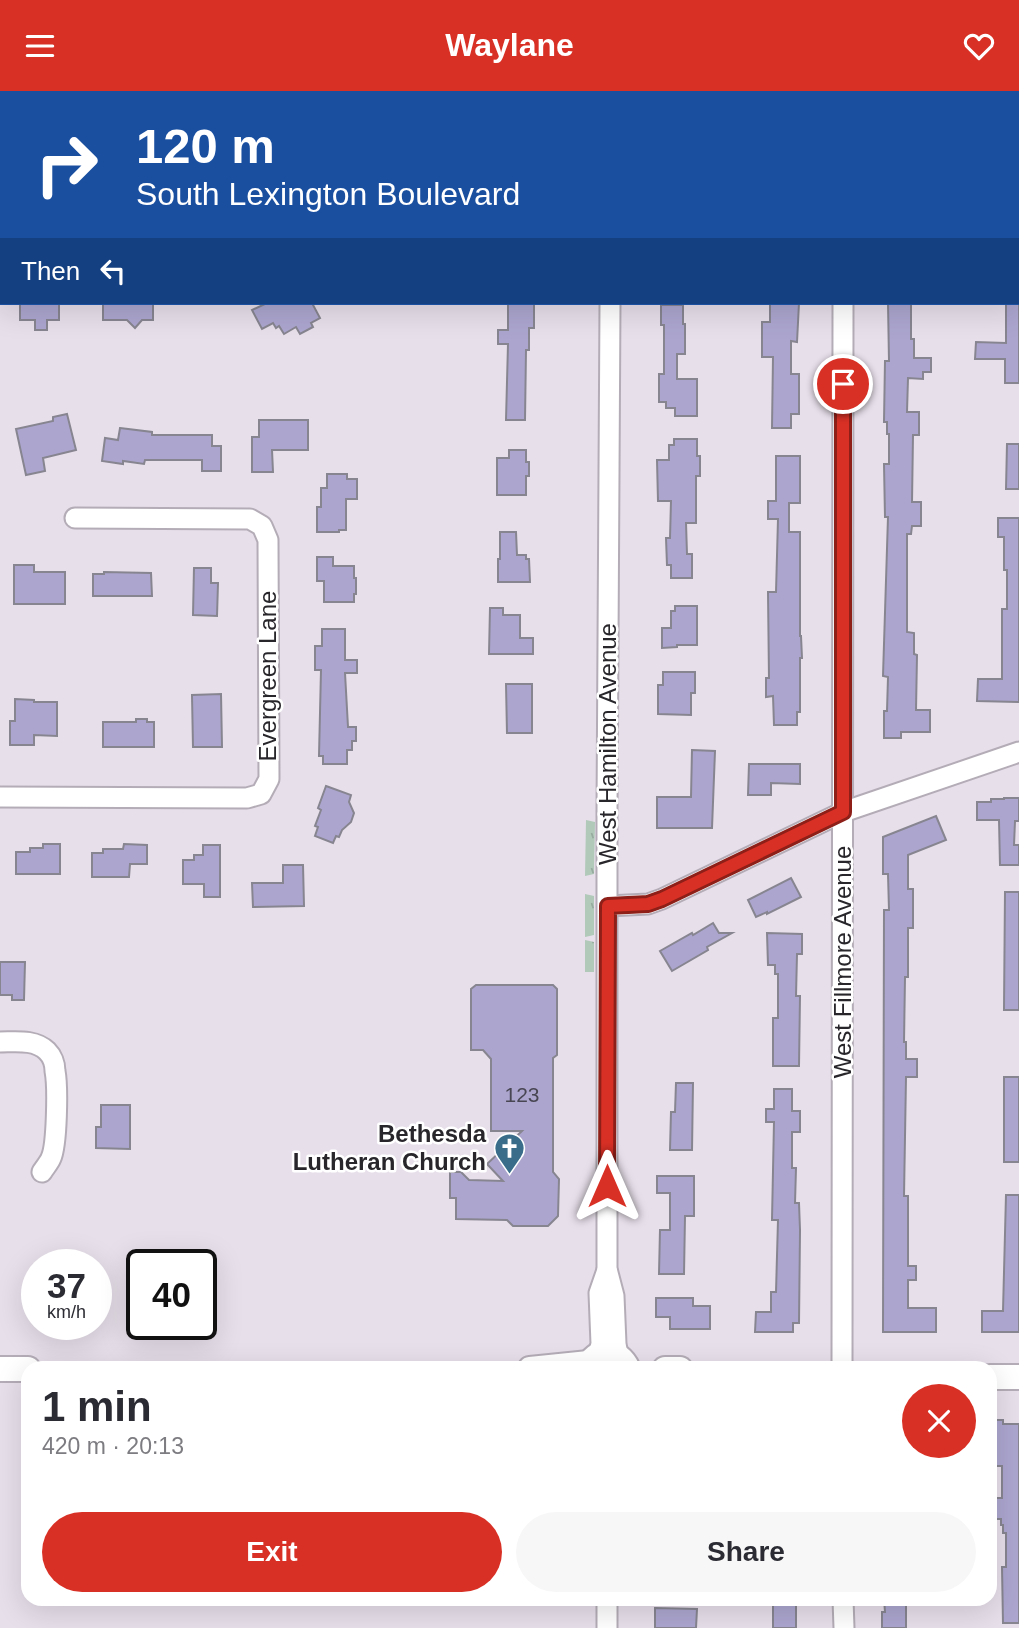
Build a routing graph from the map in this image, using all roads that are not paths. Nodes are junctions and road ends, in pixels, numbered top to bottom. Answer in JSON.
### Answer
{"nodes":[{"id":1,"x":610,"y":305,"type":"edge"},
{"id":2,"x":844,"y":305,"type":"edge"},
{"id":3,"x":75,"y":518,"type":"dead end"},
{"id":4,"x":1019,"y":752,"type":"edge"},
{"id":5,"x":0,"y":797,"type":"edge"},
{"id":6,"x":843,"y":812,"type":"junction"},
{"id":7,"x":608,"y":906,"type":"junction"},
{"id":8,"x":0,"y":1042,"type":"edge"},
{"id":9,"x":42,"y":1172,"type":"dead end"},
{"id":10,"x":613,"y":1361,"type":"edge"},
{"id":11,"x":842,"y":1361,"type":"edge"},
{"id":12,"x":0,"y":1369,"type":"edge"},
{"id":13,"x":21,"y":1370,"type":"edge"},
{"id":14,"x":997,"y":1377,"type":"edge"},
{"id":15,"x":1019,"y":1377,"type":"edge"},
{"id":16,"x":607,"y":1606,"type":"edge"},
{"id":17,"x":843,"y":1606,"type":"edge"},
{"id":18,"x":607,"y":1628,"type":"edge"},
{"id":19,"x":844,"y":1628,"type":"edge"}],
"edges":[{"from":1,"to":7,"type":"street","name":"West Hamilton Avenue"},
{"from":2,"to":6,"type":"street","name":"West Fillmore Avenue"},
{"from":3,"to":5,"type":"street","name":"Evergreen Lane"},
{"from":4,"to":6,"type":"street"},
{"from":6,"to":7,"type":"street"},
{"from":6,"to":11,"type":"street","name":"West Fillmore Avenue"},
{"from":7,"to":10,"type":"street","name":"West Hamilton Avenue"},
{"from":8,"to":9,"type":"street"},
{"from":12,"to":13,"type":"main road"},
{"from":14,"to":15,"type":"main road"},
{"from":16,"to":18,"type":"street"},
{"from":17,"to":19,"type":"street"}]}
